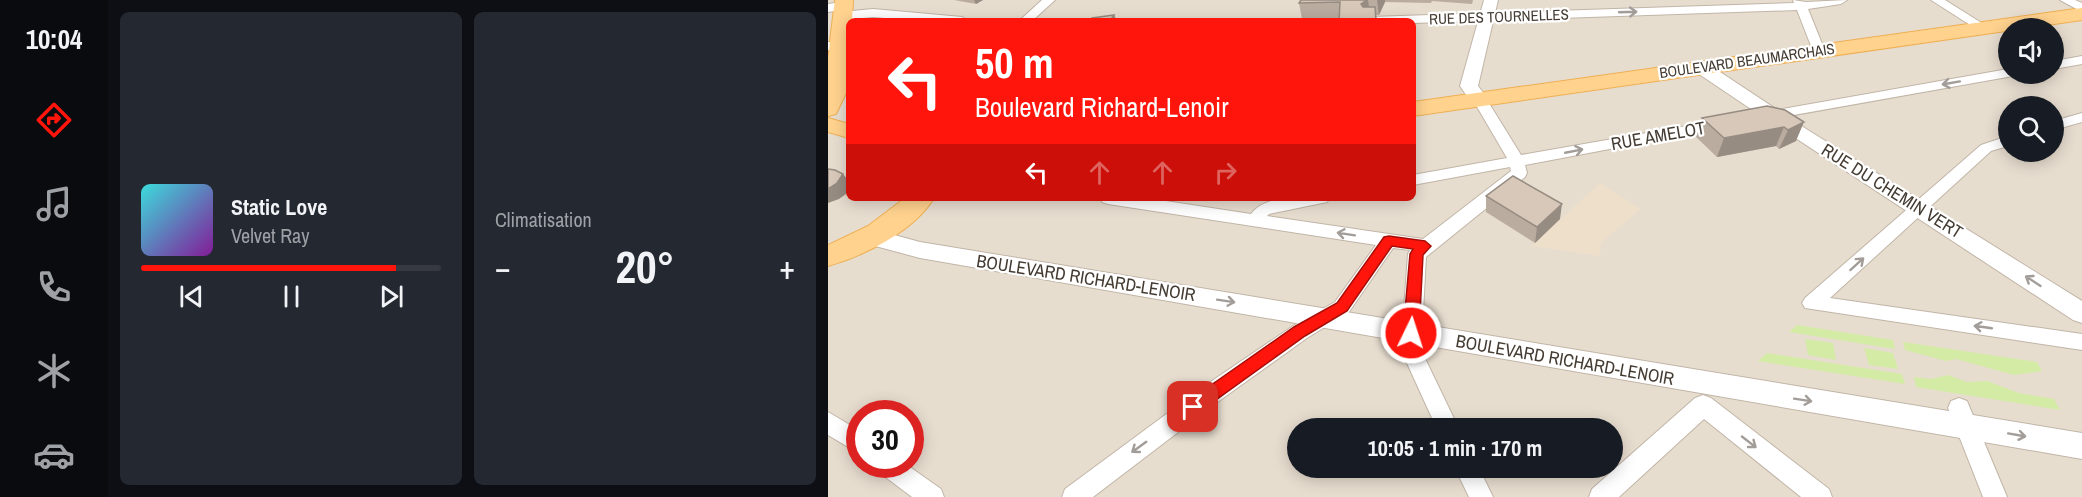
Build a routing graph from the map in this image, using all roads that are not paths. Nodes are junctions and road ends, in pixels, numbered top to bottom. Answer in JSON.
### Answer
{"nodes":[{"id":1,"x":1050,"y":0,"type":"edge"},
{"id":2,"x":1491,"y":0,"type":"edge"},
{"id":3,"x":1841,"y":0,"type":"edge"},
{"id":4,"x":1937,"y":0,"type":"edge"},
{"id":5,"x":2066,"y":0,"type":"edge"},
{"id":6,"x":1801,"y":3,"type":"edge"},
{"id":7,"x":1674,"y":5,"type":"edge"},
{"id":8,"x":1606,"y":6,"type":"edge"},
{"id":9,"x":839,"y":8,"type":"edge"},
{"id":10,"x":2082,"y":8,"type":"edge"},
{"id":11,"x":2082,"y":14,"type":"edge"},
{"id":12,"x":1486,"y":17,"type":"junction"},
{"id":13,"x":930,"y":18,"type":"edge"},
{"id":14,"x":1029,"y":18,"type":"edge"},
{"id":15,"x":1416,"y":19,"type":"edge"},
{"id":16,"x":1982,"y":27,"type":"junction"},
{"id":17,"x":839,"y":47,"type":"edge"},
{"id":18,"x":1819,"y":51,"type":"junction"},
{"id":19,"x":2082,"y":60,"type":"edge"},
{"id":20,"x":2064,"y":63,"type":"edge"},
{"id":21,"x":1702,"y":68,"type":"junction"},
{"id":22,"x":1998,"y":75,"type":"edge"},
{"id":23,"x":1480,"y":100,"type":"junction"},
{"id":24,"x":828,"y":109,"type":"edge"},
{"id":25,"x":1416,"y":109,"type":"edge"},
{"id":26,"x":1771,"y":115,"type":"junction"},
{"id":27,"x":2082,"y":117,"type":"edge"},
{"id":28,"x":2064,"y":123,"type":"edge"},
{"id":29,"x":828,"y":124,"type":"edge"},
{"id":30,"x":846,"y":130,"type":"edge"},
{"id":31,"x":1998,"y":144,"type":"edge"},
{"id":32,"x":1517,"y":162,"type":"junction"},
{"id":33,"x":1416,"y":179,"type":"edge"},
{"id":34,"x":918,"y":201,"type":"edge"},
{"id":35,"x":1128,"y":201,"type":"edge"},
{"id":36,"x":1305,"y":201,"type":"edge"},
{"id":37,"x":1920,"y":208,"type":"junction"},
{"id":38,"x":1256,"y":220,"type":"junction"},
{"id":39,"x":872,"y":237,"type":"junction"},
{"id":40,"x":1389,"y":240,"type":"junction"},
{"id":41,"x":1425,"y":246,"type":"junction"},
{"id":42,"x":828,"y":256,"type":"edge"},
{"id":43,"x":2082,"y":313,"type":"edge"},
{"id":44,"x":1324,"y":317,"type":"junction"},
{"id":45,"x":1411,"y":333,"type":"junction"},
{"id":46,"x":2082,"y":342,"type":"edge"},
{"id":47,"x":1704,"y":394,"type":"junction"},
{"id":48,"x":1962,"y":417,"type":"junction"},
{"id":49,"x":1443,"y":418,"type":"edge"},
{"id":50,"x":828,"y":422,"type":"edge"},
{"id":51,"x":846,"y":434,"type":"edge"},
{"id":52,"x":2082,"y":446,"type":"edge"},
{"id":53,"x":906,"y":478,"type":"edge"},
{"id":54,"x":1472,"y":478,"type":"edge"},
{"id":55,"x":932,"y":497,"type":"edge"},
{"id":56,"x":1074,"y":497,"type":"edge"},
{"id":57,"x":1481,"y":497,"type":"edge"},
{"id":58,"x":1601,"y":497,"type":"edge"},
{"id":59,"x":1820,"y":497,"type":"edge"},
{"id":60,"x":1995,"y":497,"type":"edge"}],
"edges":[{"from":1,"to":14,"type":"street"},
{"from":2,"to":12,"type":"street"},
{"from":3,"to":6,"type":"street","name":"RUE DES TOURNELLES"},
{"from":4,"to":16,"type":"street"},
{"from":5,"to":10,"type":"street"},
{"from":6,"to":7,"type":"street","name":"RUE DES TOURNELLES"},
{"from":6,"to":18,"type":"street"},
{"from":8,"to":7,"type":"street","name":"RUE DES TOURNELLES","one_way":true},
{"from":8,"to":12,"type":"street","name":"RUE DES TOURNELLES"},
{"from":9,"to":13,"type":"street"},
{"from":9,"to":17,"type":"main road"},
{"from":11,"to":16,"type":"main road","name":"BOULEVARD BEAUMARCHAIS"},
{"from":12,"to":15,"type":"street","name":"RUE DES TOURNELLES"},
{"from":12,"to":23,"type":"street"},
{"from":16,"to":18,"type":"main road","name":"BOULEVARD BEAUMARCHAIS"},
{"from":17,"to":24,"type":"main road"},
{"from":18,"to":21,"type":"main road","name":"BOULEVARD BEAUMARCHAIS"},
{"from":19,"to":20,"type":"street"},
{"from":21,"to":23,"type":"main road","name":"BOULEVARD BEAUMARCHAIS"},
{"from":21,"to":26,"type":"street","name":"RUE DU CHEMIN VERT"},
{"from":22,"to":26,"type":"street","name":"RUE AMELOT","one_way":true},
{"from":23,"to":25,"type":"main road","name":"BOULEVARD BEAUMARCHAIS"},
{"from":23,"to":32,"type":"street"},
{"from":32,"to":26,"type":"street","name":"RUE AMELOT","one_way":true},
{"from":26,"to":37,"type":"street","name":"RUE DU CHEMIN VERT"},
{"from":27,"to":28,"type":"street"},
{"from":29,"to":30,"type":"main road"},
{"from":31,"to":37,"type":"street"},
{"from":32,"to":33,"type":"street","name":"RUE AMELOT"},
{"from":32,"to":41,"type":"street"},
{"from":34,"to":39,"type":"main road"},
{"from":35,"to":38,"type":"street"},
{"from":36,"to":38,"type":"street"},
{"from":43,"to":37,"type":"street","name":"RUE DU CHEMIN VERT","one_way":true},
{"from":46,"to":37,"type":"street","one_way":true},
{"from":40,"to":38,"type":"street","one_way":true},
{"from":39,"to":42,"type":"main road"},
{"from":39,"to":44,"type":"street","name":"BOULEVARD RICHARD-LENOIR","one_way":true},
{"from":40,"to":41,"type":"street"},
{"from":40,"to":44,"type":"street"},
{"from":41,"to":45,"type":"street"},
{"from":44,"to":45,"type":"street","name":"BOULEVARD RICHARD-LENOIR"},
{"from":44,"to":56,"type":"street","one_way":true},
{"from":45,"to":47,"type":"street","name":"BOULEVARD RICHARD-LENOIR"},
{"from":45,"to":49,"type":"street"},
{"from":47,"to":48,"type":"street","name":"BOULEVARD RICHARD-LENOIR","one_way":true},
{"from":47,"to":58,"type":"street"},
{"from":47,"to":59,"type":"street","one_way":true},
{"from":48,"to":52,"type":"street","name":"BOULEVARD RICHARD-LENOIR","one_way":true},
{"from":48,"to":60,"type":"street"},
{"from":50,"to":51,"type":"street"},
{"from":53,"to":55,"type":"street"},
{"from":54,"to":57,"type":"street"}]}
